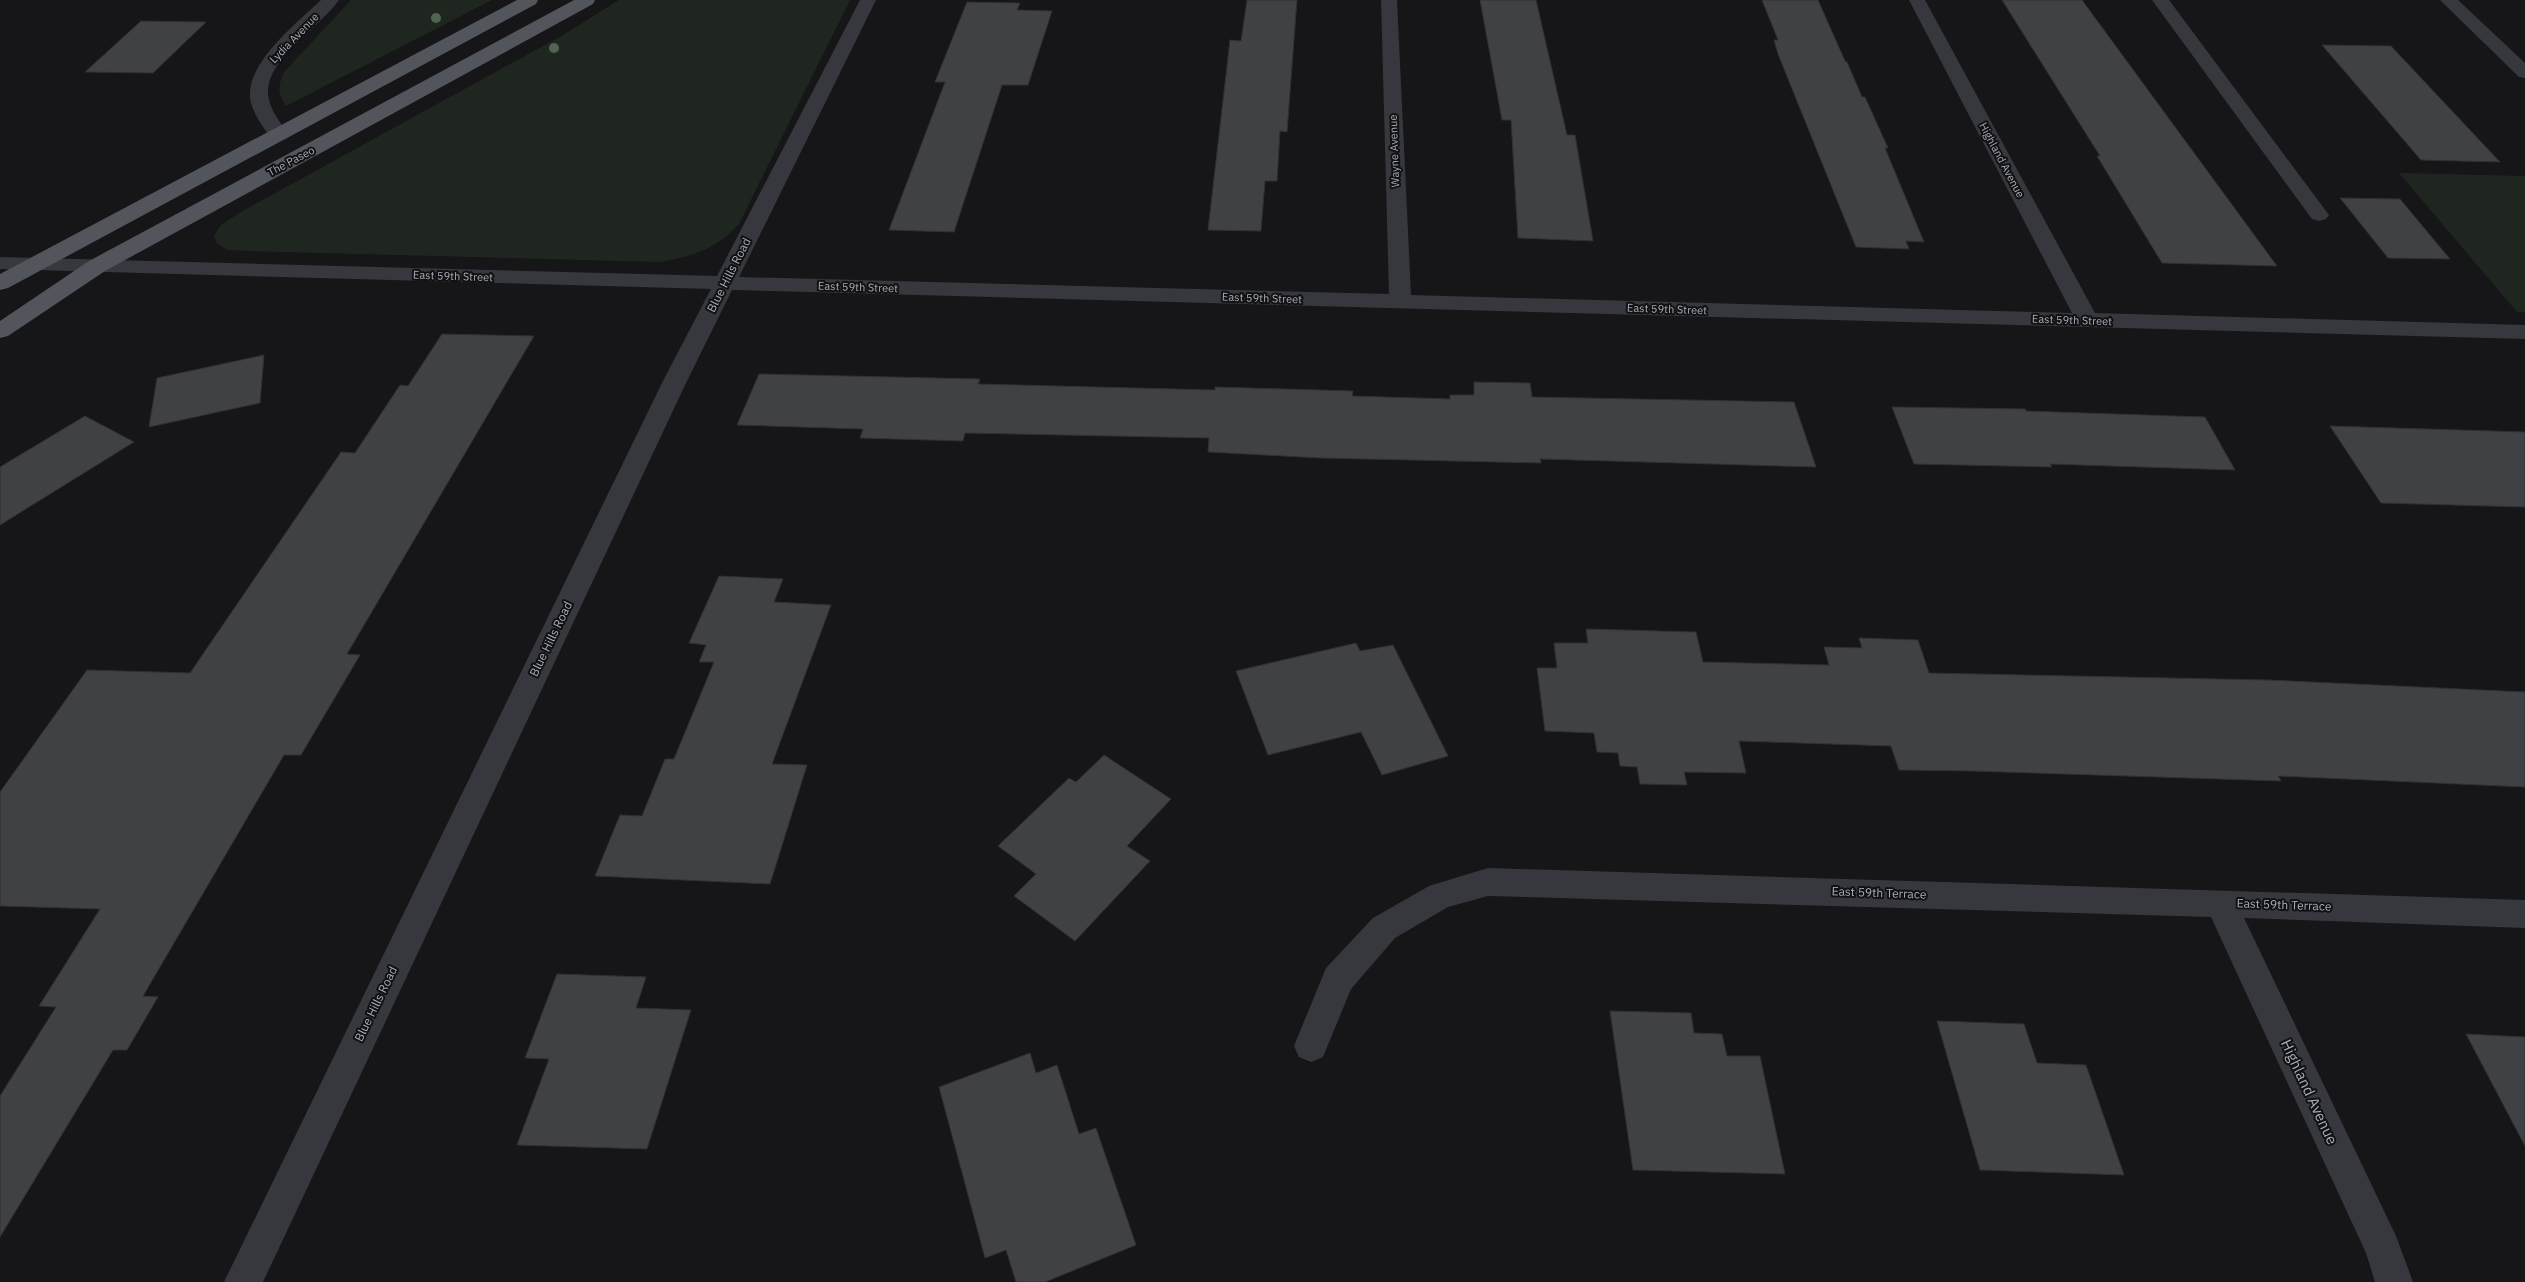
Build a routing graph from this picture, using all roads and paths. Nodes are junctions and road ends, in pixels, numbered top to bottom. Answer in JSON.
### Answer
{"nodes":[{"id":1,"x":331,"y":0,"type":"edge"},
{"id":2,"x":530,"y":0,"type":"edge"},
{"id":3,"x":588,"y":0,"type":"edge"},
{"id":4,"x":868,"y":0,"type":"edge"},
{"id":5,"x":1389,"y":0,"type":"edge"},
{"id":6,"x":1916,"y":0,"type":"edge"},
{"id":7,"x":2160,"y":0,"type":"edge"},
{"id":8,"x":2448,"y":0,"type":"edge"},
{"id":9,"x":2525,"y":73,"type":"edge"},
{"id":10,"x":278,"y":134,"type":"junction"},
{"id":11,"x":2319,"y":215,"type":"dead end"},
{"id":12,"x":0,"y":263,"type":"edge"},
{"id":13,"x":37,"y":264,"type":"junction"},
{"id":14,"x":96,"y":266,"type":"junction"},
{"id":15,"x":0,"y":283,"type":"edge"},
{"id":16,"x":724,"y":284,"type":"junction"},
{"id":17,"x":1400,"y":302,"type":"junction"},
{"id":18,"x":2087,"y":320,"type":"junction"},
{"id":19,"x":0,"y":331,"type":"edge"},
{"id":20,"x":2525,"y":332,"type":"edge"},
{"id":21,"x":2221,"y":903,"type":"junction"},
{"id":22,"x":2525,"y":914,"type":"edge"},
{"id":23,"x":1311,"y":1046,"type":"dead end"},
{"id":24,"x":243,"y":1282,"type":"edge"},
{"id":25,"x":2394,"y":1282,"type":"edge"}],
"edges":[{"from":1,"to":10,"type":"street","name":"Lydia Avenue"},
{"from":2,"to":10,"type":"main road"},
{"from":3,"to":14,"type":"main road","name":"The Paseo"},
{"from":4,"to":16,"type":"street","name":"Blue Hills Road"},
{"from":5,"to":17,"type":"street","name":"Wayne Avenue"},
{"from":6,"to":18,"type":"street","name":"Highland Avenue"},
{"from":7,"to":11,"type":"street"},
{"from":8,"to":9,"type":"street"},
{"from":10,"to":13,"type":"main road"},
{"from":12,"to":13,"type":"street","name":"East 59th Street"},
{"from":13,"to":14,"type":"street","name":"East 59th Street"},
{"from":13,"to":15,"type":"main road"},
{"from":14,"to":16,"type":"street","name":"East 59th Street"},
{"from":14,"to":19,"type":"main road","name":"The Paseo"},
{"from":16,"to":17,"type":"street","name":"East 59th Street"},
{"from":16,"to":24,"type":"street","name":"Blue Hills Road"},
{"from":17,"to":18,"type":"street","name":"East 59th Street"},
{"from":18,"to":20,"type":"street","name":"East 59th Street"},
{"from":21,"to":22,"type":"street","name":"East 59th Terrace"},
{"from":21,"to":23,"type":"street","name":"East 59th Terrace"},
{"from":21,"to":25,"type":"street","name":"Highland Avenue"}]}
